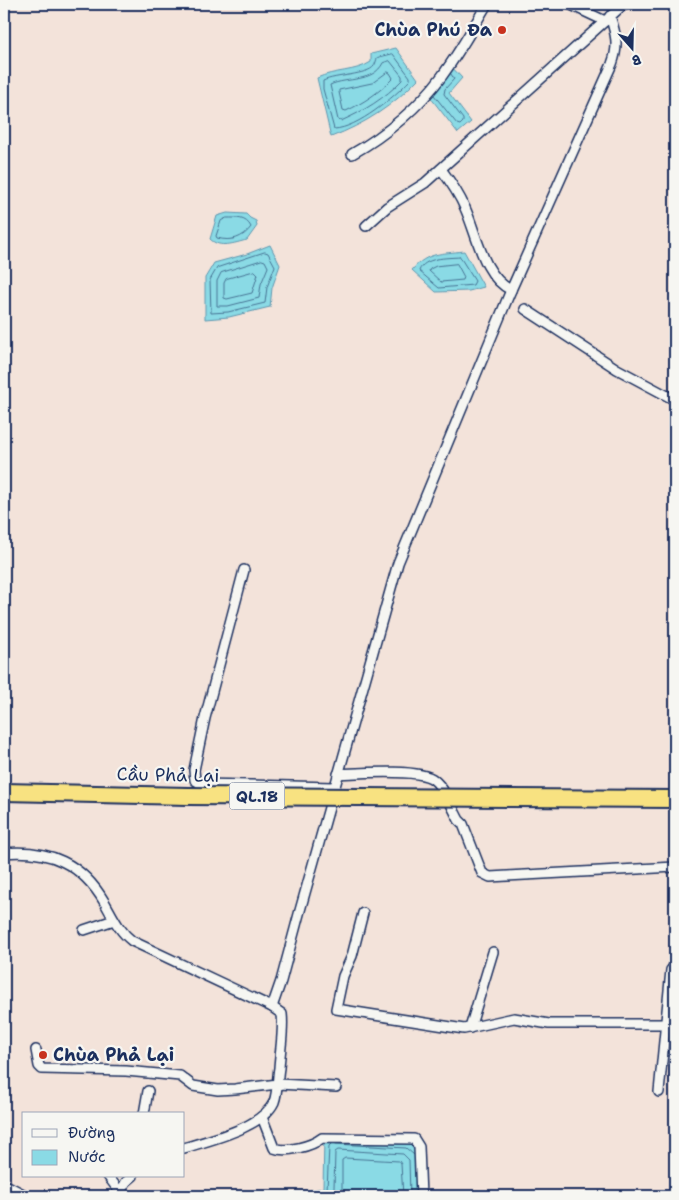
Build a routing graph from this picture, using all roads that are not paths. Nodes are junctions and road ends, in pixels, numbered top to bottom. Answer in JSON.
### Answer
{"nodes":[{"id":1,"x":488,"y":4,"type":"edge"},
{"id":2,"x":569,"y":4,"type":"edge"},
{"id":3,"x":624,"y":4,"type":"edge"},
{"id":4,"x":608,"y":18,"type":"junction"},
{"id":5,"x":352,"y":154,"type":"dead end"},
{"id":6,"x":441,"y":169,"type":"junction"},
{"id":7,"x":366,"y":226,"type":"dead end"},
{"id":8,"x":511,"y":290,"type":"junction"},
{"id":9,"x":525,"y":309,"type":"dead end"},
{"id":10,"x":675,"y":400,"type":"edge"},
{"id":11,"x":244,"y":570,"type":"dead end"},
{"id":12,"x":338,"y":774,"type":"junction"},
{"id":13,"x":334,"y":787,"type":"junction"},
{"id":14,"x":4,"y":792,"type":"edge"},
{"id":15,"x":675,"y":799,"type":"edge"},
{"id":16,"x":4,"y":853,"type":"edge"},
{"id":17,"x":675,"y":867,"type":"edge"},
{"id":18,"x":363,"y":912,"type":"dead end"},
{"id":19,"x":114,"y":920,"type":"junction"},
{"id":20,"x":84,"y":930,"type":"dead end"},
{"id":21,"x":493,"y":952,"type":"dead end"},
{"id":22,"x":675,"y":965,"type":"edge"},
{"id":23,"x":272,"y":1007,"type":"junction"},
{"id":24,"x":671,"y":1027,"type":"edge"},
{"id":25,"x":470,"y":1028,"type":"junction"},
{"id":26,"x":36,"y":1050,"type":"dead end"},
{"id":27,"x":278,"y":1084,"type":"junction"},
{"id":28,"x":336,"y":1087,"type":"dead end"},
{"id":29,"x":148,"y":1092,"type":"dead end"},
{"id":30,"x":659,"y":1092,"type":"dead end"},
{"id":31,"x":144,"y":1112,"type":"edge"},
{"id":32,"x":262,"y":1116,"type":"junction"},
{"id":33,"x":185,"y":1148,"type":"edge"},
{"id":34,"x":109,"y":1178,"type":"edge"},
{"id":35,"x":130,"y":1178,"type":"edge"},
{"id":36,"x":4,"y":1184,"type":"edge"},
{"id":37,"x":119,"y":1194,"type":"edge"},
{"id":38,"x":27,"y":1196,"type":"edge"},
{"id":39,"x":421,"y":1196,"type":"edge"}],
"edges":[{"from":1,"to":5,"type":"street"},
{"from":2,"to":4,"type":"street"},
{"from":3,"to":4,"type":"street"},
{"from":4,"to":6,"type":"street"},
{"from":4,"to":8,"type":"street"},
{"from":6,"to":7,"type":"street"},
{"from":6,"to":8,"type":"street"},
{"from":8,"to":12,"type":"street"},
{"from":9,"to":10,"type":"street"},
{"from":11,"to":13,"type":"street"},
{"from":12,"to":13,"type":"street"},
{"from":12,"to":17,"type":"street"},
{"from":13,"to":23,"type":"street"},
{"from":14,"to":15,"type":"highway","name":"Cầu Phả Lại","number":"QL.18","bridge":true},
{"from":16,"to":19,"type":"street"},
{"from":18,"to":25,"type":"street"},
{"from":19,"to":20,"type":"street"},
{"from":19,"to":23,"type":"street"},
{"from":21,"to":25,"type":"street"},
{"from":22,"to":24,"type":"street"},
{"from":23,"to":27,"type":"street"},
{"from":24,"to":25,"type":"street"},
{"from":24,"to":30,"type":"street"},
{"from":26,"to":27,"type":"street"},
{"from":27,"to":28,"type":"street"},
{"from":27,"to":32,"type":"street"},
{"from":29,"to":31,"type":"street"},
{"from":32,"to":33,"type":"street"},
{"from":32,"to":39,"type":"street"},
{"from":34,"to":37,"type":"street"},
{"from":35,"to":37,"type":"street"},
{"from":36,"to":38,"type":"street"}]}
